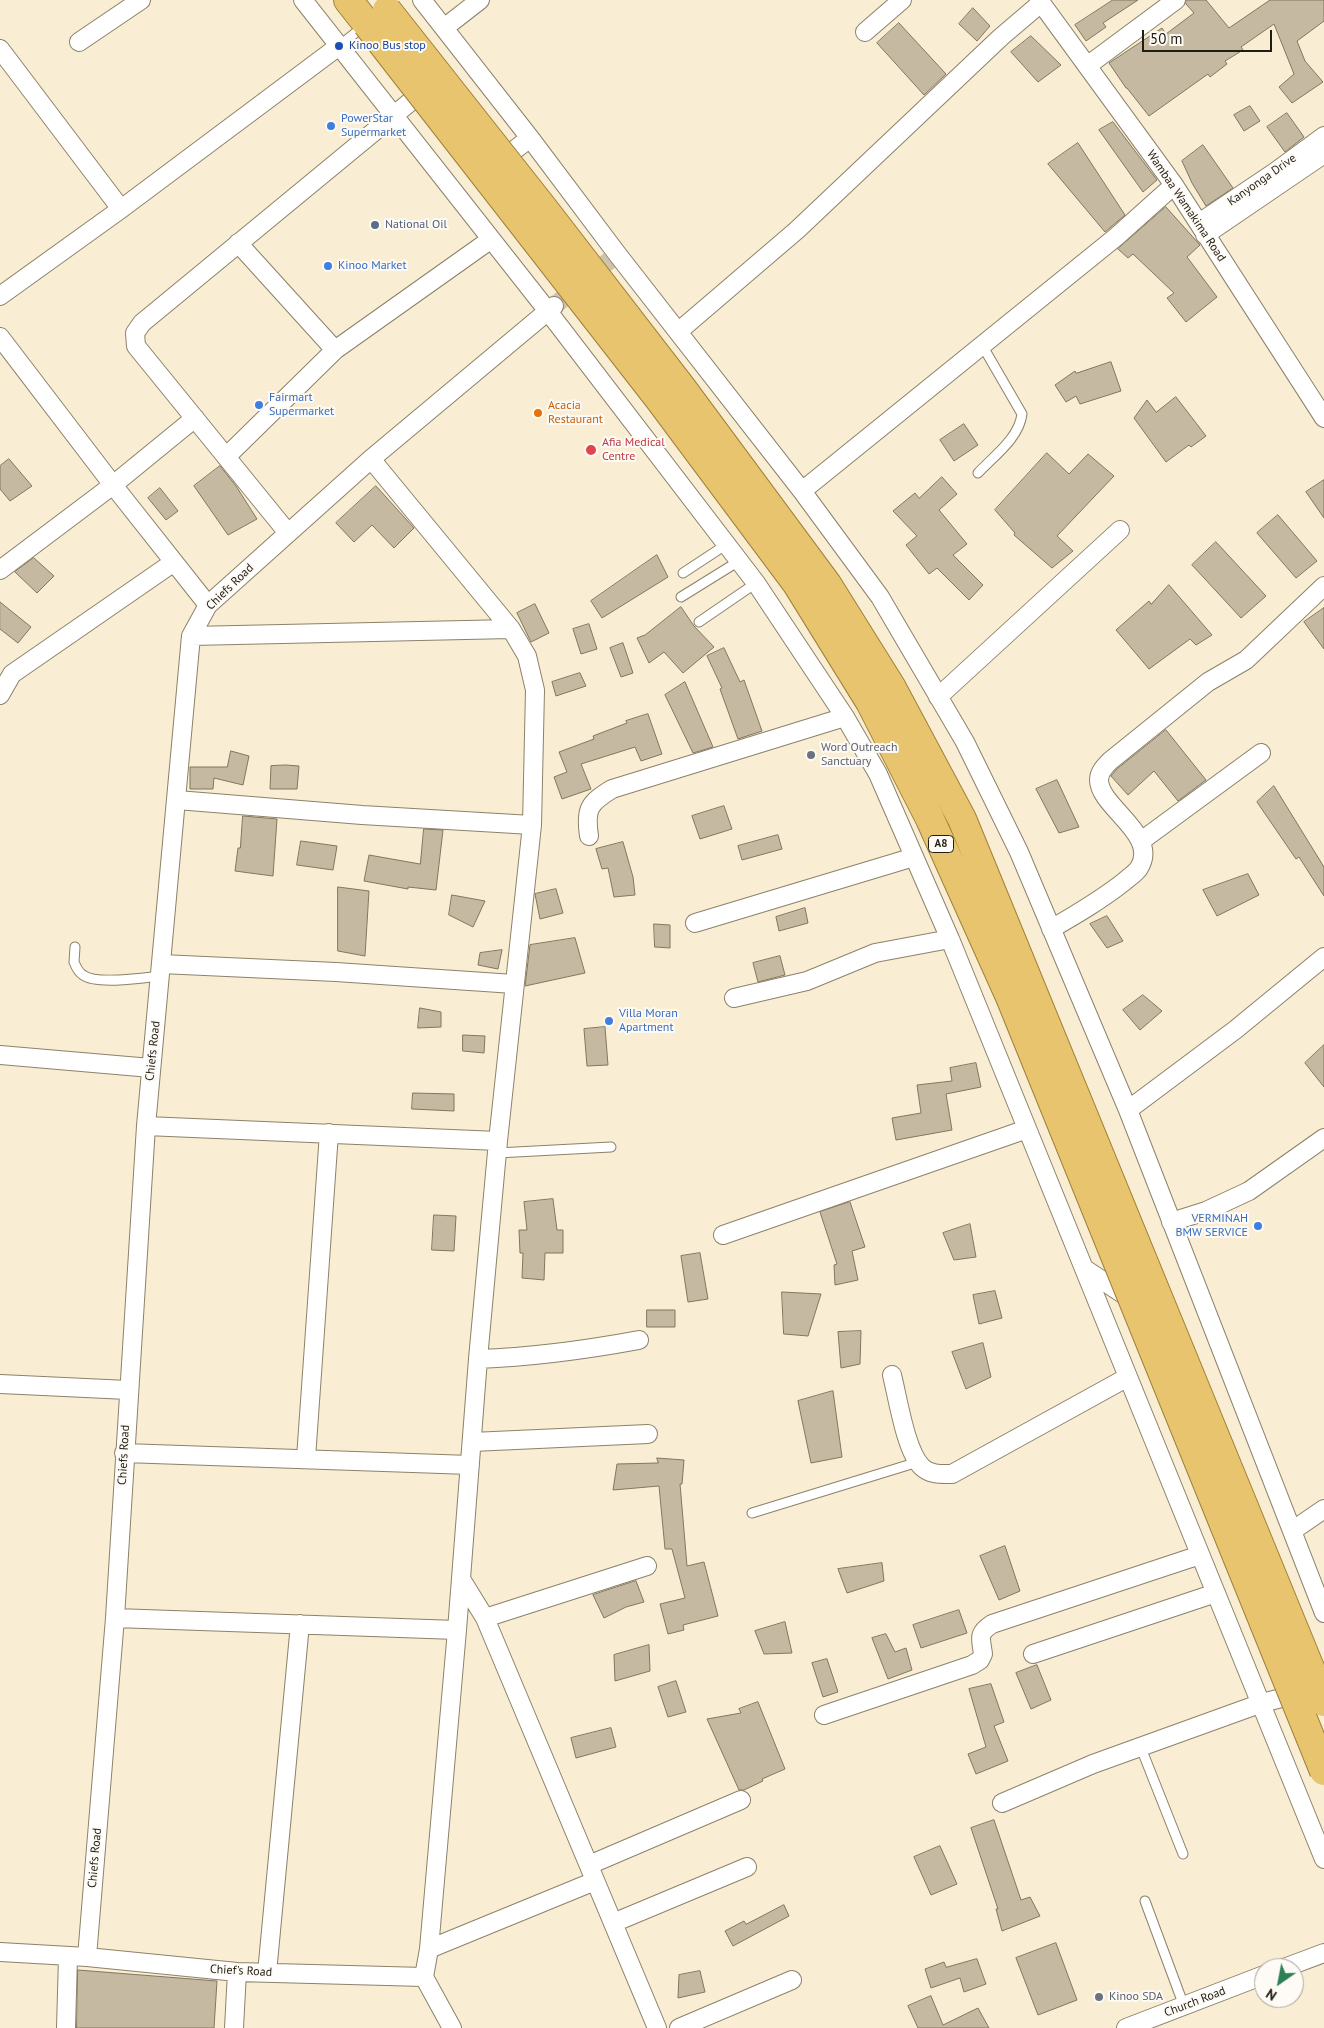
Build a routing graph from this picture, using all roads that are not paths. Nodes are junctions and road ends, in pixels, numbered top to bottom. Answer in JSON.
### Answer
{"nodes":[{"id":1,"x":141,"y":0,"type":"edge"},
{"id":2,"x":303,"y":0,"type":"edge"},
{"id":3,"x":348,"y":0,"type":"edge"},
{"id":4,"x":422,"y":0,"type":"edge"},
{"id":5,"x":480,"y":0,"type":"edge"},
{"id":6,"x":902,"y":0,"type":"edge"},
{"id":7,"x":1176,"y":0,"type":"edge"},
{"id":8,"x":1040,"y":2,"type":"edge"},
{"id":9,"x":377,"y":14,"type":"edge"},
{"id":10,"x":444,"y":28,"type":"junction"},
{"id":11,"x":865,"y":32,"type":"dead end"},
{"id":12,"x":79,"y":42,"type":"dead end"},
{"id":13,"x":339,"y":46,"type":"junction"},
{"id":14,"x":0,"y":49,"type":"edge"},
{"id":15,"x":1087,"y":66,"type":"junction"},
{"id":16,"x":421,"y":93,"type":"junction"},
{"id":17,"x":393,"y":114,"type":"junction"},
{"id":18,"x":1324,"y":136,"type":"edge"},
{"id":19,"x":530,"y":138,"type":"junction"},
{"id":20,"x":1324,"y":154,"type":"edge"},
{"id":21,"x":504,"y":158,"type":"junction"},
{"id":22,"x":1174,"y":185,"type":"junction"},
{"id":23,"x":121,"y":209,"type":"junction"},
{"id":24,"x":1202,"y":229,"type":"junction"},
{"id":25,"x":490,"y":240,"type":"junction"},
{"id":26,"x":238,"y":243,"type":"junction"},
{"id":27,"x":0,"y":296,"type":"edge"},
{"id":28,"x":550,"y":308,"type":"junction"},
{"id":29,"x":679,"y":332,"type":"junction"},
{"id":30,"x":0,"y":337,"type":"edge"},
{"id":31,"x":982,"y":345,"type":"junction"},
{"id":32,"x":335,"y":350,"type":"junction"},
{"id":33,"x":6,"y":357,"type":"edge"},
{"id":34,"x":195,"y":418,"type":"junction"},
{"id":35,"x":1324,"y":418,"type":"edge"},
{"id":36,"x":226,"y":457,"type":"junction"},
{"id":37,"x":371,"y":459,"type":"junction"},
{"id":38,"x":978,"y":472,"type":"dead end"},
{"id":39,"x":113,"y":485,"type":"junction"},
{"id":40,"x":802,"y":491,"type":"junction"},
{"id":41,"x":1120,"y":530,"type":"dead end"},
{"id":42,"x":288,"y":533,"type":"junction"},
{"id":43,"x":727,"y":544,"type":"junction"},
{"id":44,"x":740,"y":561,"type":"junction"},
{"id":45,"x":174,"y":562,"type":"junction"},
{"id":46,"x":0,"y":570,"type":"edge"},
{"id":47,"x":683,"y":573,"type":"dead end"},
{"id":48,"x":756,"y":583,"type":"junction"},
{"id":49,"x":1324,"y":586,"type":"edge"},
{"id":50,"x":681,"y":597,"type":"dead end"},
{"id":51,"x":208,"y":605,"type":"junction"},
{"id":52,"x":699,"y":622,"type":"dead end"},
{"id":53,"x":511,"y":629,"type":"junction"},
{"id":54,"x":191,"y":636,"type":"junction"},
{"id":55,"x":0,"y":695,"type":"edge"},
{"id":56,"x":938,"y":697,"type":"junction"},
{"id":57,"x":845,"y":717,"type":"junction"},
{"id":58,"x":1261,"y":753,"type":"dead end"},
{"id":59,"x":177,"y":800,"type":"junction"},
{"id":60,"x":532,"y":824,"type":"junction"},
{"id":61,"x":589,"y":836,"type":"dead end"},
{"id":62,"x":1141,"y":841,"type":"junction"},
{"id":63,"x":914,"y":858,"type":"junction"},
{"id":64,"x":695,"y":923,"type":"dead end"},
{"id":65,"x":1052,"y":929,"type":"junction"},
{"id":66,"x":950,"y":939,"type":"junction"},
{"id":67,"x":75,"y":947,"type":"dead end"},
{"id":68,"x":1324,"y":957,"type":"edge"},
{"id":69,"x":161,"y":970,"type":"junction"},
{"id":70,"x":514,"y":984,"type":"junction"},
{"id":71,"x":734,"y":998,"type":"dead end"},
{"id":72,"x":0,"y":1055,"type":"edge"},
{"id":73,"x":151,"y":1068,"type":"junction"},
{"id":74,"x":1128,"y":1110,"type":"junction"},
{"id":75,"x":146,"y":1126,"type":"junction"},
{"id":76,"x":1027,"y":1129,"type":"junction"},
{"id":77,"x":328,"y":1133,"type":"junction"},
{"id":78,"x":1324,"y":1138,"type":"edge"},
{"id":79,"x":497,"y":1147,"type":"junction"},
{"id":80,"x":611,"y":1148,"type":"dead end"},
{"id":81,"x":1171,"y":1222,"type":"junction"},
{"id":82,"x":723,"y":1235,"type":"dead end"},
{"id":83,"x":1085,"y":1270,"type":"junction"},
{"id":84,"x":1132,"y":1300,"type":"junction"},
{"id":85,"x":639,"y":1340,"type":"dead end"},
{"id":86,"x":478,"y":1359,"type":"junction"},
{"id":87,"x":892,"y":1375,"type":"dead end"},
{"id":88,"x":1128,"y":1377,"type":"junction"},
{"id":89,"x":0,"y":1384,"type":"edge"},
{"id":90,"x":128,"y":1390,"type":"junction"},
{"id":91,"x":648,"y":1434,"type":"dead end"},
{"id":92,"x":472,"y":1442,"type":"junction"},
{"id":93,"x":124,"y":1453,"type":"junction"},
{"id":94,"x":306,"y":1458,"type":"junction"},
{"id":95,"x":918,"y":1462,"type":"junction"},
{"id":96,"x":470,"y":1465,"type":"junction"},
{"id":97,"x":1324,"y":1509,"type":"edge"},
{"id":98,"x":752,"y":1513,"type":"dead end"},
{"id":99,"x":1292,"y":1531,"type":"junction"},
{"id":100,"x":1200,"y":1555,"type":"junction"},
{"id":101,"x":647,"y":1566,"type":"dead end"},
{"id":102,"x":461,"y":1578,"type":"junction"},
{"id":103,"x":1216,"y":1593,"type":"junction"},
{"id":104,"x":1324,"y":1613,"type":"edge"},
{"id":105,"x":115,"y":1618,"type":"junction"},
{"id":106,"x":485,"y":1618,"type":"junction"},
{"id":107,"x":300,"y":1624,"type":"junction"},
{"id":108,"x":458,"y":1630,"type":"junction"},
{"id":109,"x":1033,"y":1654,"type":"dead end"},
{"id":110,"x":1293,"y":1695,"type":"junction"},
{"id":111,"x":1324,"y":1702,"type":"edge"},
{"id":112,"x":1262,"y":1703,"type":"junction"},
{"id":113,"x":824,"y":1715,"type":"dead end"},
{"id":114,"x":1141,"y":1748,"type":"junction"},
{"id":115,"x":1324,"y":1771,"type":"edge"},
{"id":116,"x":741,"y":1800,"type":"dead end"},
{"id":117,"x":1002,"y":1803,"type":"dead end"},
{"id":118,"x":1183,"y":1854,"type":"dead end"},
{"id":119,"x":1324,"y":1859,"type":"edge"},
{"id":120,"x":747,"y":1867,"type":"dead end"},
{"id":121,"x":592,"y":1873,"type":"junction"},
{"id":122,"x":1145,"y":1901,"type":"dead end"},
{"id":123,"x":613,"y":1923,"type":"junction"},
{"id":124,"x":429,"y":1949,"type":"junction"},
{"id":125,"x":0,"y":1952,"type":"edge"},
{"id":126,"x":1324,"y":1953,"type":"edge"},
{"id":127,"x":68,"y":1957,"type":"junction"},
{"id":128,"x":87,"y":1957,"type":"junction"},
{"id":129,"x":1304,"y":1960,"type":"edge"},
{"id":130,"x":237,"y":1972,"type":"junction"},
{"id":131,"x":267,"y":1973,"type":"junction"},
{"id":132,"x":424,"y":1977,"type":"junction"},
{"id":133,"x":792,"y":1980,"type":"dead end"},
{"id":134,"x":1254,"y":1980,"type":"edge"},
{"id":135,"x":1184,"y":2006,"type":"junction"},
{"id":136,"x":66,"y":2028,"type":"edge"},
{"id":137,"x":234,"y":2028,"type":"edge"},
{"id":138,"x":452,"y":2028,"type":"edge"},
{"id":139,"x":657,"y":2028,"type":"edge"},
{"id":140,"x":679,"y":2028,"type":"edge"},
{"id":141,"x":1126,"y":2028,"type":"edge"}],
"edges":[{"from":1,"to":12,"type":"street"},
{"from":2,"to":13,"type":"street"},
{"from":3,"to":9,"type":"highway","number":"A8"},
{"from":4,"to":10,"type":"street"},
{"from":5,"to":10,"type":"street"},
{"from":6,"to":11,"type":"street"},
{"from":7,"to":15,"type":"street"},
{"from":8,"to":15,"type":"street","name":"Wambaa Wamakima Road"},
{"from":8,"to":29,"type":"street"},
{"from":9,"to":13,"type":"lane"},
{"from":9,"to":16,"type":"highway","number":"A8","bridge":true},
{"from":9,"to":21,"type":"highway","number":"A8","bridge":true},
{"from":10,"to":19,"type":"street"},
{"from":13,"to":17,"type":"street"},
{"from":13,"to":23,"type":"street"},
{"from":14,"to":23,"type":"street"},
{"from":15,"to":22,"type":"street","name":"Wambaa Wamakima Road"},
{"from":16,"to":17,"type":"street"},
{"from":16,"to":84,"type":"highway","number":"A8","bridge":true},
{"from":17,"to":25,"type":"street"},
{"from":17,"to":26,"type":"street"},
{"from":18,"to":24,"type":"street","name":"Kanyonga Drive"},
{"from":19,"to":21,"type":"street"},
{"from":19,"to":29,"type":"street"},
{"from":20,"to":24,"type":"street"},
{"from":21,"to":111,"type":"highway","number":"A8","bridge":true},
{"from":22,"to":24,"type":"street","name":"Wambaa Wamakima Road"},
{"from":22,"to":31,"type":"street"},
{"from":23,"to":27,"type":"street"},
{"from":24,"to":35,"type":"street","name":"Wambaa Wamakima Road"},
{"from":25,"to":28,"type":"street"},
{"from":25,"to":32,"type":"street"},
{"from":26,"to":32,"type":"street"},
{"from":26,"to":34,"type":"street"},
{"from":28,"to":37,"type":"street","name":"Chiefs Road"},
{"from":28,"to":43,"type":"street"},
{"from":29,"to":40,"type":"street"},
{"from":30,"to":33,"type":"street"},
{"from":31,"to":38,"type":"lane"},
{"from":31,"to":40,"type":"street"},
{"from":32,"to":36,"type":"street"},
{"from":33,"to":39,"type":"street"},
{"from":34,"to":36,"type":"street"},
{"from":34,"to":39,"type":"street"},
{"from":36,"to":42,"type":"street"},
{"from":37,"to":42,"type":"street","name":"Chiefs Road"},
{"from":37,"to":53,"type":"street"},
{"from":39,"to":45,"type":"street"},
{"from":39,"to":46,"type":"street"},
{"from":40,"to":56,"type":"street"},
{"from":41,"to":56,"type":"street"},
{"from":42,"to":51,"type":"street","name":"Chiefs Road"},
{"from":43,"to":44,"type":"street"},
{"from":43,"to":47,"type":"lane"},
{"from":44,"to":48,"type":"street"},
{"from":44,"to":50,"type":"lane"},
{"from":45,"to":51,"type":"street"},
{"from":45,"to":55,"type":"street"},
{"from":48,"to":52,"type":"lane"},
{"from":48,"to":57,"type":"street"},
{"from":49,"to":62,"type":"street"},
{"from":51,"to":54,"type":"street","name":"Chiefs Road"},
{"from":53,"to":54,"type":"street"},
{"from":53,"to":60,"type":"street"},
{"from":54,"to":59,"type":"street","name":"Chiefs Road"},
{"from":56,"to":65,"type":"street"},
{"from":57,"to":61,"type":"street"},
{"from":57,"to":63,"type":"street"},
{"from":58,"to":62,"type":"street"},
{"from":59,"to":60,"type":"street"},
{"from":59,"to":69,"type":"street","name":"Chiefs Road"},
{"from":60,"to":70,"type":"street"},
{"from":62,"to":65,"type":"street"},
{"from":63,"to":64,"type":"street"},
{"from":63,"to":66,"type":"street"},
{"from":65,"to":74,"type":"street"},
{"from":66,"to":71,"type":"street"},
{"from":66,"to":76,"type":"street"},
{"from":67,"to":69,"type":"lane"},
{"from":68,"to":74,"type":"street"},
{"from":69,"to":70,"type":"street"},
{"from":69,"to":73,"type":"street","name":"Chiefs Road"},
{"from":70,"to":79,"type":"street"},
{"from":72,"to":73,"type":"street"},
{"from":73,"to":75,"type":"street","name":"Chiefs Road"},
{"from":74,"to":81,"type":"street"},
{"from":75,"to":77,"type":"street"},
{"from":75,"to":90,"type":"street","name":"Chiefs Road"},
{"from":76,"to":82,"type":"street"},
{"from":76,"to":83,"type":"street"},
{"from":77,"to":79,"type":"street"},
{"from":77,"to":94,"type":"street"},
{"from":78,"to":81,"type":"street"},
{"from":79,"to":80,"type":"lane"},
{"from":79,"to":86,"type":"street"},
{"from":81,"to":99,"type":"street"},
{"from":83,"to":84,"type":"street"},
{"from":83,"to":88,"type":"street"},
{"from":84,"to":110,"type":"highway","number":"A8","bridge":true},
{"from":85,"to":86,"type":"street"},
{"from":86,"to":92,"type":"street"},
{"from":87,"to":95,"type":"street"},
{"from":88,"to":95,"type":"street"},
{"from":88,"to":100,"type":"street"},
{"from":89,"to":90,"type":"street"},
{"from":90,"to":93,"type":"street","name":"Chiefs Road"},
{"from":91,"to":92,"type":"street"},
{"from":92,"to":96,"type":"street"},
{"from":93,"to":94,"type":"street"},
{"from":93,"to":105,"type":"street","name":"Chiefs Road"},
{"from":94,"to":96,"type":"street"},
{"from":95,"to":98,"type":"lane"},
{"from":96,"to":102,"type":"street"},
{"from":97,"to":99,"type":"street"},
{"from":99,"to":104,"type":"street"},
{"from":100,"to":103,"type":"street"},
{"from":100,"to":113,"type":"street"},
{"from":101,"to":106,"type":"street"},
{"from":102,"to":106,"type":"street"},
{"from":102,"to":108,"type":"street"},
{"from":103,"to":109,"type":"street"},
{"from":103,"to":112,"type":"street"},
{"from":105,"to":107,"type":"street"},
{"from":105,"to":128,"type":"street","name":"Chiefs Road"},
{"from":106,"to":121,"type":"street"},
{"from":107,"to":108,"type":"street"},
{"from":107,"to":131,"type":"street"},
{"from":108,"to":124,"type":"street"},
{"from":110,"to":112,"type":"street"},
{"from":110,"to":115,"type":"highway","number":"A8","bridge":true},
{"from":112,"to":114,"type":"street"},
{"from":112,"to":119,"type":"street"},
{"from":114,"to":117,"type":"street"},
{"from":114,"to":118,"type":"lane"},
{"from":116,"to":121,"type":"street"},
{"from":120,"to":123,"type":"street"},
{"from":121,"to":123,"type":"street"},
{"from":121,"to":124,"type":"street"},
{"from":122,"to":135,"type":"lane"},
{"from":123,"to":139,"type":"street"},
{"from":124,"to":132,"type":"street"},
{"from":125,"to":127,"type":"street","name":"Chief's Road"},
{"from":126,"to":129,"type":"street"},
{"from":127,"to":128,"type":"street","name":"Chief's Road"},
{"from":127,"to":136,"type":"street"},
{"from":128,"to":130,"type":"street","name":"Chief's Road"},
{"from":130,"to":131,"type":"street","name":"Chief's Road"},
{"from":130,"to":137,"type":"street"},
{"from":131,"to":132,"type":"street","name":"Chief's Road"},
{"from":132,"to":138,"type":"street"},
{"from":133,"to":140,"type":"street"},
{"from":134,"to":135,"type":"street","name":"Church Road"},
{"from":135,"to":141,"type":"street","name":"Church Road"}]}
